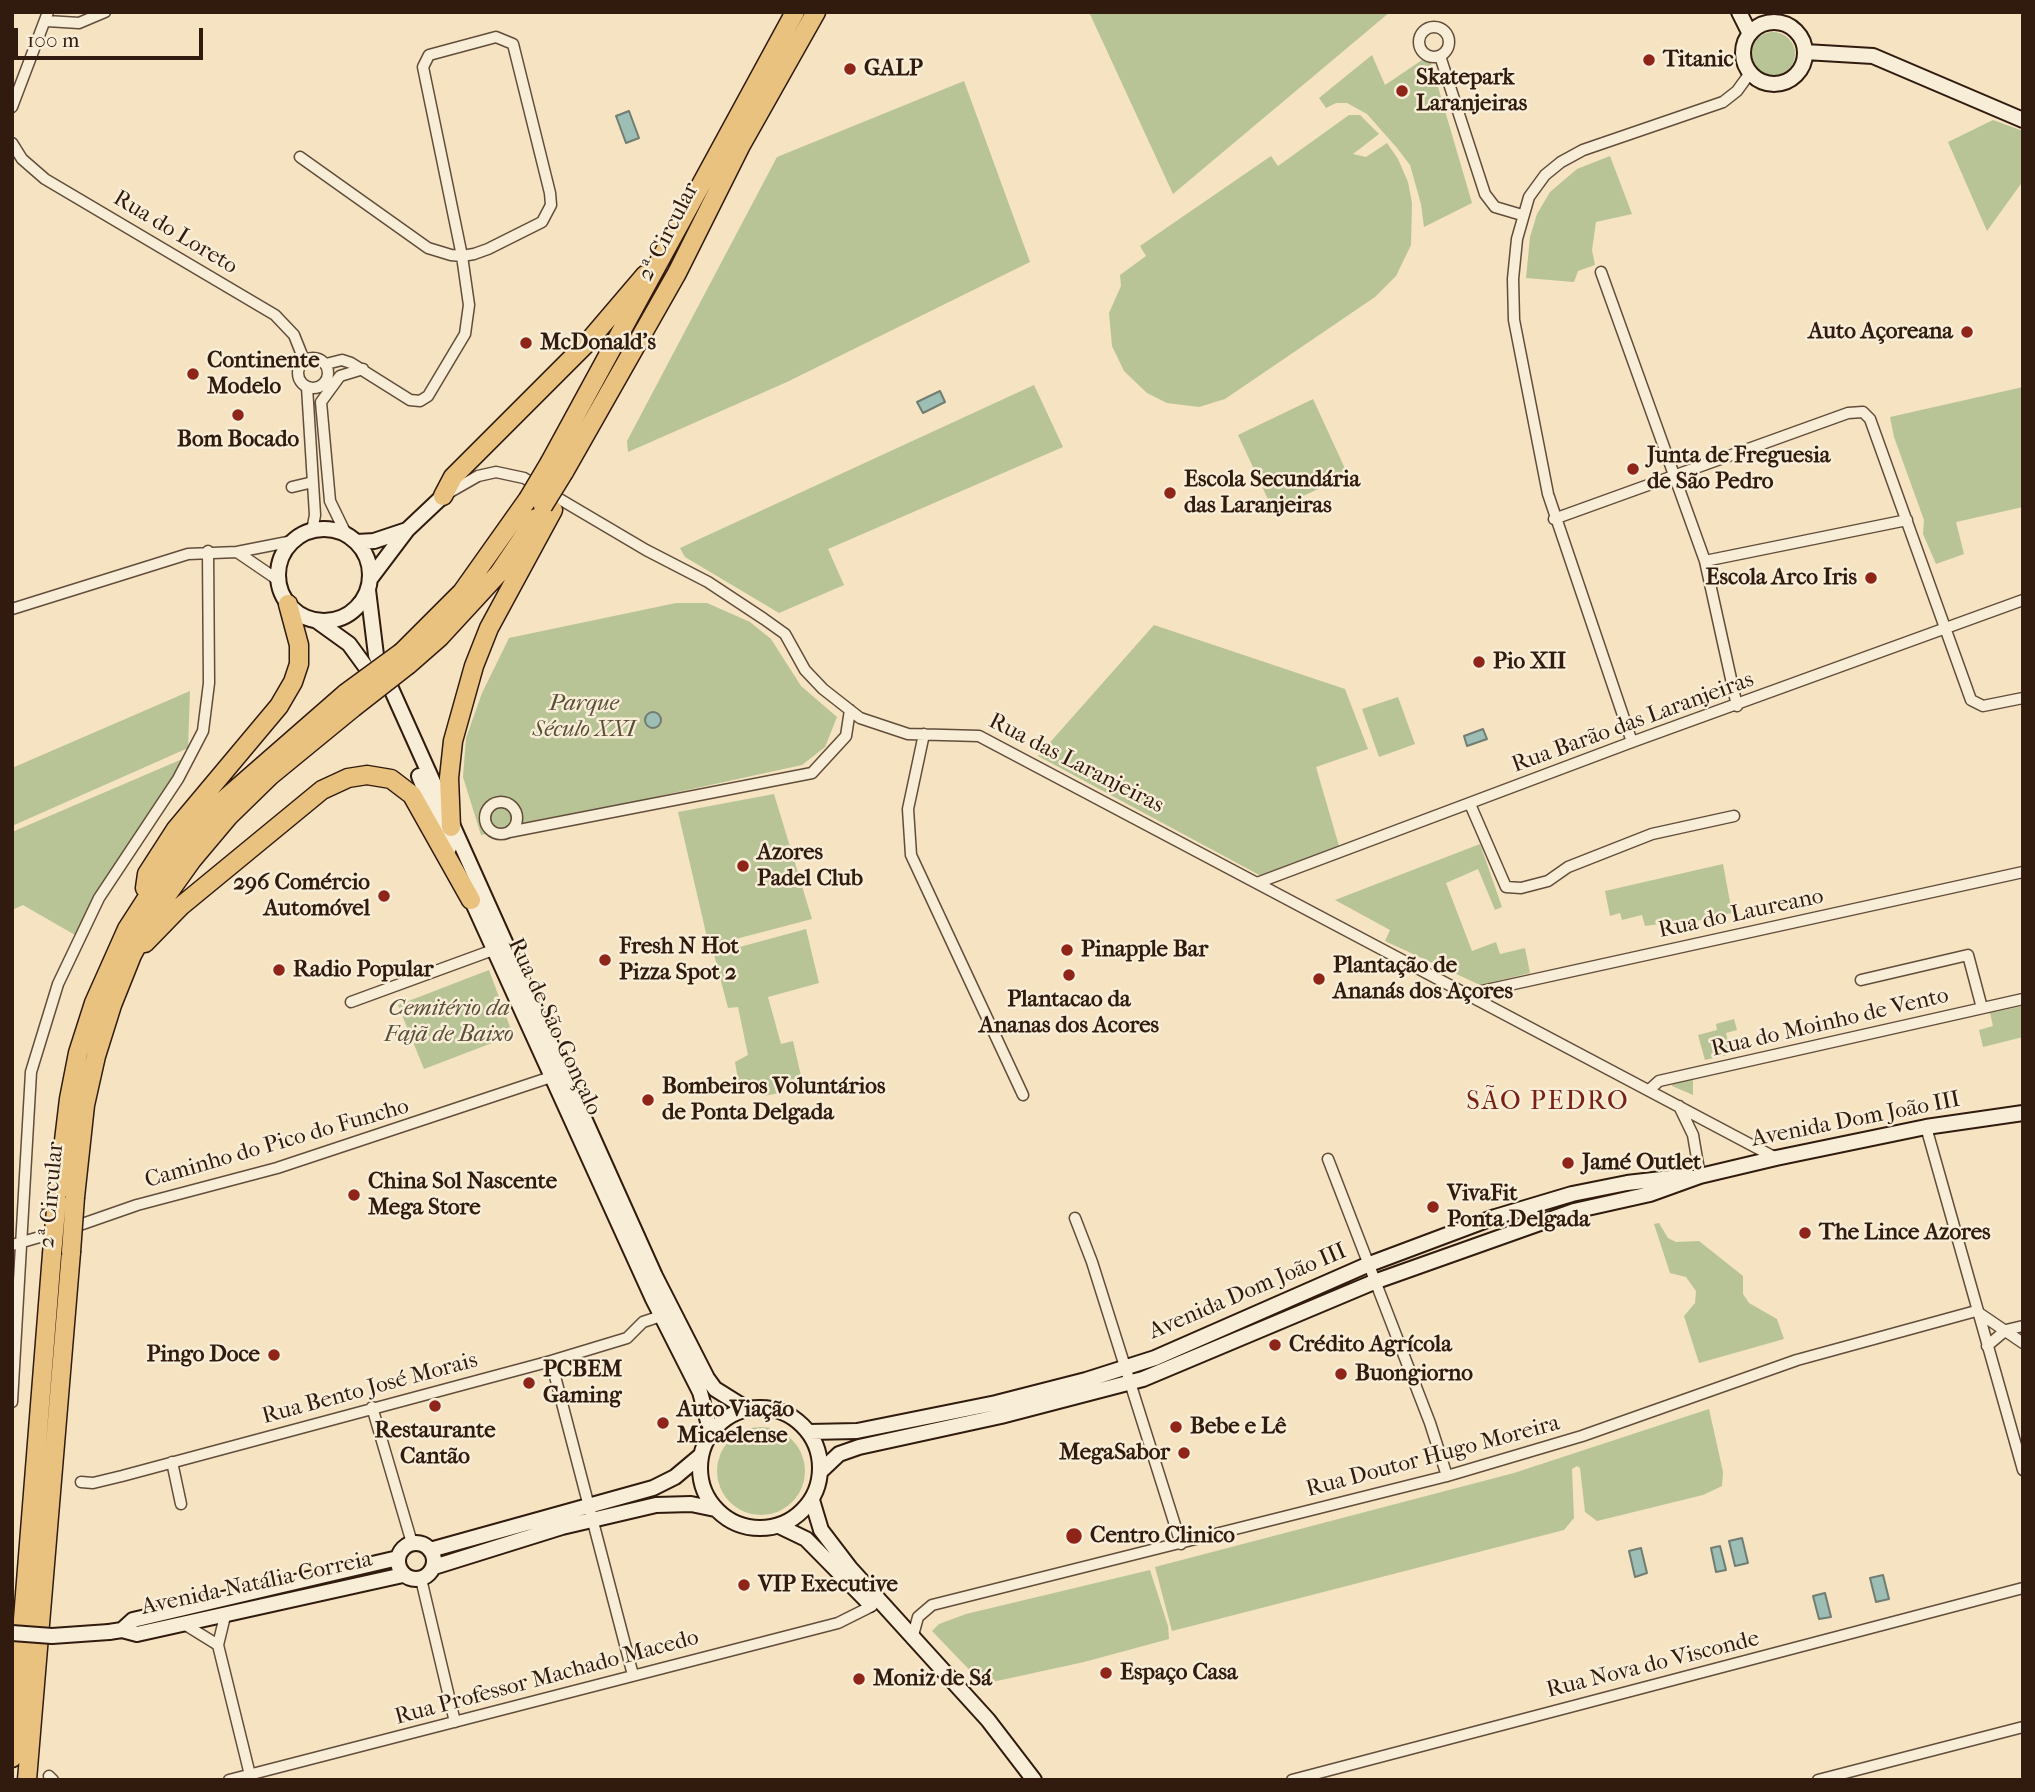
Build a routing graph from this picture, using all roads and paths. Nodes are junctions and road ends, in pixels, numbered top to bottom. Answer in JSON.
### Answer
{"nodes":[{"id":1,"x":106,"y":12,"type":"edge"},
{"id":2,"x":795,"y":12,"type":"edge"},
{"id":3,"x":816,"y":12,"type":"edge"},
{"id":4,"x":1739,"y":12,"type":"edge"},
{"id":5,"x":48,"y":17,"type":"edge"},
{"id":6,"x":1749,"y":32,"type":"junction"},
{"id":7,"x":1805,"y":52,"type":"junction"},
{"id":8,"x":1440,"y":56,"type":"dead end"},
{"id":9,"x":1750,"y":73,"type":"junction"},
{"id":10,"x":12,"y":107,"type":"edge"},
{"id":11,"x":2023,"y":120,"type":"edge"},
{"id":12,"x":13,"y":146,"type":"edge"},
{"id":13,"x":300,"y":157,"type":"dead end"},
{"id":14,"x":1522,"y":215,"type":"junction"},
{"id":15,"x":462,"y":256,"type":"junction"},
{"id":16,"x":663,"y":258,"type":"junction"},
{"id":17,"x":1601,"y":272,"type":"dead end"},
{"id":18,"x":304,"y":360,"type":"junction"},
{"id":19,"x":326,"y":364,"type":"junction"},
{"id":20,"x":363,"y":369,"type":"junction"},
{"id":21,"x":312,"y":387,"type":"junction"},
{"id":22,"x":321,"y":402,"type":"junction"},
{"id":23,"x":557,"y":467,"type":"junction"},
{"id":24,"x":1675,"y":477,"type":"junction"},
{"id":25,"x":313,"y":482,"type":"junction"},
{"id":26,"x":292,"y":487,"type":"dead end"},
{"id":27,"x":443,"y":496,"type":"junction"},
{"id":28,"x":542,"y":505,"type":"junction"},
{"id":29,"x":1554,"y":519,"type":"junction"},
{"id":30,"x":1907,"y":520,"type":"junction"},
{"id":31,"x":407,"y":530,"type":"junction"},
{"id":32,"x":312,"y":531,"type":"junction"},
{"id":33,"x":351,"y":538,"type":"junction"},
{"id":34,"x":293,"y":541,"type":"junction"},
{"id":35,"x":208,"y":551,"type":"junction"},
{"id":36,"x":237,"y":552,"type":"junction"},
{"id":37,"x":1705,"y":561,"type":"junction"},
{"id":38,"x":278,"y":580,"type":"junction"},
{"id":39,"x":369,"y":584,"type":"junction"},
{"id":40,"x":2023,"y":600,"type":"edge"},
{"id":41,"x":288,"y":604,"type":"junction"},
{"id":42,"x":12,"y":609,"type":"edge"},
{"id":43,"x":317,"y":621,"type":"junction"},
{"id":44,"x":1946,"y":629,"type":"junction"},
{"id":45,"x":2023,"y":698,"type":"edge"},
{"id":46,"x":350,"y":701,"type":"junction"},
{"id":47,"x":1737,"y":706,"type":"junction"},
{"id":48,"x":850,"y":710,"type":"junction"},
{"id":49,"x":924,"y":734,"type":"junction"},
{"id":50,"x":1632,"y":742,"type":"junction"},
{"id":51,"x":1470,"y":804,"type":"junction"},
{"id":52,"x":517,"y":816,"type":"junction"},
{"id":53,"x":1734,"y":816,"type":"dead end"},
{"id":54,"x":537,"y":826,"type":"junction"},
{"id":55,"x":451,"y":827,"type":"junction"},
{"id":56,"x":509,"y":832,"type":"junction"},
{"id":57,"x":2023,"y":872,"type":"edge"},
{"id":58,"x":1256,"y":883,"type":"junction"},
{"id":59,"x":471,"y":900,"type":"junction"},
{"id":60,"x":143,"y":901,"type":"junction"},
{"id":61,"x":493,"y":950,"type":"junction"},
{"id":62,"x":132,"y":955,"type":"junction"},
{"id":63,"x":1861,"y":980,"type":"dead end"},
{"id":64,"x":1468,"y":994,"type":"junction"},
{"id":65,"x":2023,"y":999,"type":"edge"},
{"id":66,"x":351,"y":1002,"type":"dead end"},
{"id":67,"x":1982,"y":1008,"type":"junction"},
{"id":68,"x":551,"y":1077,"type":"junction"},
{"id":69,"x":1649,"y":1090,"type":"junction"},
{"id":70,"x":1023,"y":1095,"type":"dead end"},
{"id":71,"x":1678,"y":1105,"type":"junction"},
{"id":72,"x":2023,"y":1113,"type":"edge"},
{"id":73,"x":1926,"y":1127,"type":"junction"},
{"id":74,"x":1776,"y":1158,"type":"junction"},
{"id":75,"x":1328,"y":1159,"type":"dead end"},
{"id":76,"x":1700,"y":1176,"type":"junction"},
{"id":77,"x":66,"y":1198,"type":"junction"},
{"id":78,"x":1075,"y":1218,"type":"dead end"},
{"id":79,"x":17,"y":1244,"type":"edge"},
{"id":80,"x":1367,"y":1265,"type":"junction"},
{"id":81,"x":1374,"y":1282,"type":"junction"},
{"id":82,"x":1976,"y":1311,"type":"junction"},
{"id":83,"x":661,"y":1316,"type":"junction"},
{"id":84,"x":2023,"y":1326,"type":"edge"},
{"id":85,"x":2006,"y":1329,"type":"junction"},
{"id":86,"x":2023,"y":1343,"type":"edge"},
{"id":87,"x":1987,"y":1346,"type":"junction"},
{"id":88,"x":551,"y":1361,"type":"junction"},
{"id":89,"x":1126,"y":1368,"type":"junction"},
{"id":90,"x":1131,"y":1382,"type":"junction"},
{"id":91,"x":12,"y":1402,"type":"edge"},
{"id":92,"x":372,"y":1407,"type":"junction"},
{"id":93,"x":747,"y":1409,"type":"junction"},
{"id":94,"x":809,"y":1432,"type":"junction"},
{"id":95,"x":711,"y":1433,"type":"junction"},
{"id":96,"x":701,"y":1456,"type":"junction"},
{"id":97,"x":172,"y":1462,"type":"junction"},
{"id":98,"x":2023,"y":1470,"type":"edge"},
{"id":99,"x":821,"y":1471,"type":"junction"},
{"id":100,"x":1447,"y":1476,"type":"junction"},
{"id":101,"x":81,"y":1482,"type":"dead end"},
{"id":102,"x":812,"y":1500,"type":"junction"},
{"id":103,"x":181,"y":1504,"type":"dead end"},
{"id":104,"x":715,"y":1509,"type":"junction"},
{"id":105,"x":591,"y":1512,"type":"junction"},
{"id":106,"x":779,"y":1526,"type":"junction"},
{"id":107,"x":412,"y":1543,"type":"junction"},
{"id":108,"x":1181,"y":1544,"type":"junction"},
{"id":109,"x":430,"y":1550,"type":"junction"},
{"id":110,"x":398,"y":1558,"type":"junction"},
{"id":111,"x":434,"y":1567,"type":"junction"},
{"id":112,"x":403,"y":1575,"type":"junction"},
{"id":113,"x":421,"y":1579,"type":"junction"},
{"id":114,"x":2023,"y":1588,"type":"edge"},
{"id":115,"x":872,"y":1605,"type":"junction"},
{"id":116,"x":225,"y":1616,"type":"junction"},
{"id":117,"x":184,"y":1624,"type":"junction"},
{"id":118,"x":115,"y":1631,"type":"junction"},
{"id":119,"x":12,"y":1633,"type":"edge"},
{"id":120,"x":912,"y":1639,"type":"junction"},
{"id":121,"x":218,"y":1646,"type":"junction"},
{"id":122,"x":633,"y":1675,"type":"junction"},
{"id":123,"x":455,"y":1722,"type":"junction"},
{"id":124,"x":2023,"y":1727,"type":"edge"},
{"id":125,"x":12,"y":1758,"type":"edge"},
{"id":126,"x":251,"y":1777,"type":"edge"},
{"id":127,"x":27,"y":1780,"type":"edge"},
{"id":128,"x":229,"y":1780,"type":"edge"},
{"id":129,"x":1034,"y":1780,"type":"edge"},
{"id":130,"x":1292,"y":1780,"type":"edge"},
{"id":131,"x":1818,"y":1780,"type":"edge"}],
"edges":[{"from":1,"to":5,"type":"street"},
{"from":2,"to":16,"type":"highway","name":"2ª Circular"},
{"from":3,"to":23,"type":"highway","name":"2ª Circular"},
{"from":4,"to":6,"type":"main road"},
{"from":5,"to":10,"type":"street"},
{"from":6,"to":7,"type":"main road"},
{"from":6,"to":9,"type":"main road"},
{"from":7,"to":9,"type":"main road"},
{"from":7,"to":11,"type":"main road"},
{"from":8,"to":14,"type":"street"},
{"from":9,"to":14,"type":"street"},
{"from":12,"to":18,"type":"street","name":"Rua do Loreto"},
{"from":13,"to":15,"type":"street"},
{"from":14,"to":29,"type":"street"},
{"from":15,"to":15,"type":"street"},
{"from":15,"to":20,"type":"street"},
{"from":16,"to":23,"type":"highway","name":"2ª Circular"},
{"from":16,"to":27,"type":"highway"},
{"from":17,"to":24,"type":"street"},
{"from":18,"to":19,"type":"street"},
{"from":18,"to":21,"type":"street"},
{"from":19,"to":20,"type":"street"},
{"from":19,"to":21,"type":"street"},
{"from":20,"to":22,"type":"street"},
{"from":21,"to":22,"type":"street"},
{"from":21,"to":25,"type":"street"},
{"from":22,"to":33,"type":"street"},
{"from":23,"to":28,"type":"highway","bridge":true},
{"from":24,"to":29,"type":"street"},
{"from":24,"to":30,"type":"street"},
{"from":24,"to":37,"type":"street"},
{"from":25,"to":26,"type":"street"},
{"from":25,"to":32,"type":"street"},
{"from":27,"to":31,"type":"main road","name":"Rua das Laranjeiras"},
{"from":27,"to":48,"type":"street","name":"Rua das Laranjeiras"},
{"from":28,"to":46,"type":"highway","bridge":true},
{"from":28,"to":55,"type":"highway"},
{"from":29,"to":50,"type":"street"},
{"from":30,"to":37,"type":"street"},
{"from":30,"to":44,"type":"street"},
{"from":31,"to":33,"type":"main road","name":"Rua das Laranjeiras"},
{"from":31,"to":39,"type":"main road","name":"Rua das Laranjeiras"},
{"from":32,"to":33,"type":"main road"},
{"from":32,"to":34,"type":"main road"},
{"from":33,"to":39,"type":"main road"},
{"from":34,"to":36,"type":"street"},
{"from":34,"to":38,"type":"main road"},
{"from":35,"to":36,"type":"street"},
{"from":35,"to":42,"type":"street"},
{"from":35,"to":79,"type":"street"},
{"from":36,"to":38,"type":"street"},
{"from":37,"to":47,"type":"street"},
{"from":38,"to":41,"type":"main road"},
{"from":39,"to":43,"type":"main road"},
{"from":39,"to":55,"type":"main road","name":"Rua de São Gonçalo"},
{"from":40,"to":44,"type":"street","name":"Rua Barão das Laranjeiras"},
{"from":41,"to":43,"type":"main road"},
{"from":41,"to":60,"type":"highway"},
{"from":43,"to":59,"type":"main road","name":"Rua de São Gonçalo"},
{"from":44,"to":45,"type":"street"},
{"from":44,"to":47,"type":"street","name":"Rua Barão das Laranjeiras"},
{"from":46,"to":60,"type":"highway","name":"2ª Circular"},
{"from":46,"to":62,"type":"highway","name":"2ª Circular"},
{"from":47,"to":50,"type":"street","name":"Rua Barão das Laranjeiras"},
{"from":48,"to":49,"type":"street","name":"Rua das Laranjeiras"},
{"from":48,"to":54,"type":"street"},
{"from":49,"to":58,"type":"street","name":"Rua das Laranjeiras"},
{"from":49,"to":70,"type":"street"},
{"from":50,"to":51,"type":"street","name":"Rua Barão das Laranjeiras"},
{"from":51,"to":53,"type":"street"},
{"from":51,"to":58,"type":"street","name":"Rua Barão das Laranjeiras"},
{"from":52,"to":54,"type":"street"},
{"from":52,"to":56,"type":"street"},
{"from":52,"to":56,"type":"street"},
{"from":54,"to":56,"type":"street"},
{"from":55,"to":93,"type":"main road","name":"Rua de São Gonçalo"},
{"from":57,"to":64,"type":"street","name":"Rua do Laureano"},
{"from":58,"to":64,"type":"street","name":"Rua das Laranjeiras"},
{"from":59,"to":61,"type":"main road","name":"Rua de São Gonçalo"},
{"from":59,"to":62,"type":"highway"},
{"from":60,"to":77,"type":"highway","name":"2ª Circular"},
{"from":61,"to":66,"type":"street"},
{"from":61,"to":68,"type":"main road","name":"Rua de São Gonçalo"},
{"from":62,"to":77,"type":"highway","name":"2ª Circular"},
{"from":63,"to":67,"type":"street"},
{"from":64,"to":69,"type":"street","name":"Rua das Laranjeiras"},
{"from":65,"to":67,"type":"street","name":"Rua do Moinho de Vento"},
{"from":67,"to":69,"type":"street","name":"Rua do Moinho de Vento"},
{"from":68,"to":79,"type":"street","name":"Caminho do Pico do Funcho"},
{"from":68,"to":83,"type":"main road","name":"Rua de São Gonçalo"},
{"from":69,"to":71,"type":"street","name":"Rua das Laranjeiras"},
{"from":71,"to":74,"type":"street","name":"Rua das Laranjeiras"},
{"from":71,"to":76,"type":"street"},
{"from":72,"to":73,"type":"main road","name":"Avenida Dom João III"},
{"from":73,"to":74,"type":"main road","name":"Avenida Dom João III"},
{"from":73,"to":82,"type":"street"},
{"from":74,"to":76,"type":"main road","name":"Avenida Dom João III"},
{"from":75,"to":80,"type":"street"},
{"from":76,"to":80,"type":"main road","name":"Avenida Dom João III"},
{"from":76,"to":81,"type":"main road","name":"Avenida Dom João III"},
{"from":77,"to":125,"type":"highway","name":"2ª Circular","bridge":true},
{"from":77,"to":127,"type":"highway","name":"2ª Circular","bridge":true},
{"from":78,"to":89,"type":"street"},
{"from":79,"to":91,"type":"street"},
{"from":80,"to":81,"type":"street"},
{"from":80,"to":89,"type":"main road","name":"Avenida Dom João III"},
{"from":81,"to":90,"type":"main road","name":"Avenida Dom João III"},
{"from":81,"to":100,"type":"street"},
{"from":82,"to":85,"type":"street"},
{"from":82,"to":87,"type":"street"},
{"from":82,"to":100,"type":"street","name":"Rua Doutor Hugo Moreira"},
{"from":83,"to":88,"type":"street","name":"Rua Bento José Morais"},
{"from":83,"to":95,"type":"main road","name":"Rua de São Gonçalo"},
{"from":84,"to":85,"type":"street"},
{"from":85,"to":86,"type":"street"},
{"from":85,"to":87,"type":"street"},
{"from":87,"to":98,"type":"street"},
{"from":88,"to":92,"type":"street","name":"Rua Bento José Morais"},
{"from":88,"to":105,"type":"street"},
{"from":89,"to":90,"type":"street"},
{"from":89,"to":94,"type":"main road","name":"Avenida Dom João III"},
{"from":90,"to":99,"type":"main road","name":"Avenida Dom João III"},
{"from":90,"to":108,"type":"street"},
{"from":92,"to":97,"type":"street","name":"Rua Bento José Morais"},
{"from":92,"to":107,"type":"street"},
{"from":93,"to":94,"type":"main road"},
{"from":93,"to":95,"type":"main road"},
{"from":94,"to":99,"type":"main road"},
{"from":95,"to":96,"type":"main road"},
{"from":96,"to":104,"type":"main road"},
{"from":96,"to":105,"type":"main road"},
{"from":97,"to":101,"type":"street","name":"Rua Bento José Morais"},
{"from":97,"to":103,"type":"street"},
{"from":99,"to":102,"type":"main road"},
{"from":100,"to":108,"type":"street","name":"Rua Doutor Hugo Moreira"},
{"from":102,"to":106,"type":"main road"},
{"from":102,"to":120,"type":"main road"},
{"from":104,"to":105,"type":"main road"},
{"from":104,"to":106,"type":"main road"},
{"from":105,"to":109,"type":"main road"},
{"from":105,"to":111,"type":"main road"},
{"from":105,"to":122,"type":"street"},
{"from":106,"to":115,"type":"main road"},
{"from":107,"to":109,"type":"main road"},
{"from":107,"to":110,"type":"main road"},
{"from":108,"to":120,"type":"street","name":"Rua Doutor Hugo Moreira"},
{"from":109,"to":111,"type":"main road"},
{"from":110,"to":112,"type":"main road"},
{"from":110,"to":118,"type":"main road","name":"Avenida Natália Correia"},
{"from":111,"to":113,"type":"main road"},
{"from":112,"to":113,"type":"main road"},
{"from":112,"to":116,"type":"main road","name":"Avenida Natália Correia"},
{"from":113,"to":123,"type":"street"},
{"from":114,"to":130,"type":"street","name":"Rua Nova do Visconde"},
{"from":115,"to":120,"type":"main road"},
{"from":115,"to":122,"type":"street","name":"Rua Professor Machado Macedo"},
{"from":116,"to":117,"type":"main road","name":"Avenida Natália Correia"},
{"from":116,"to":121,"type":"street"},
{"from":117,"to":118,"type":"main road","name":"Avenida Natália Correia"},
{"from":117,"to":121,"type":"street"},
{"from":118,"to":119,"type":"main road","name":"Avenida Natália Correia","bridge":true},
{"from":120,"to":129,"type":"main road"},
{"from":121,"to":126,"type":"street"},
{"from":122,"to":123,"type":"street","name":"Rua Professor Machado Macedo"},
{"from":123,"to":126,"type":"street","name":"Rua Professor Machado Macedo"},
{"from":124,"to":131,"type":"street"},
{"from":126,"to":128,"type":"street","name":"Rua Professor Machado Macedo"}]}
